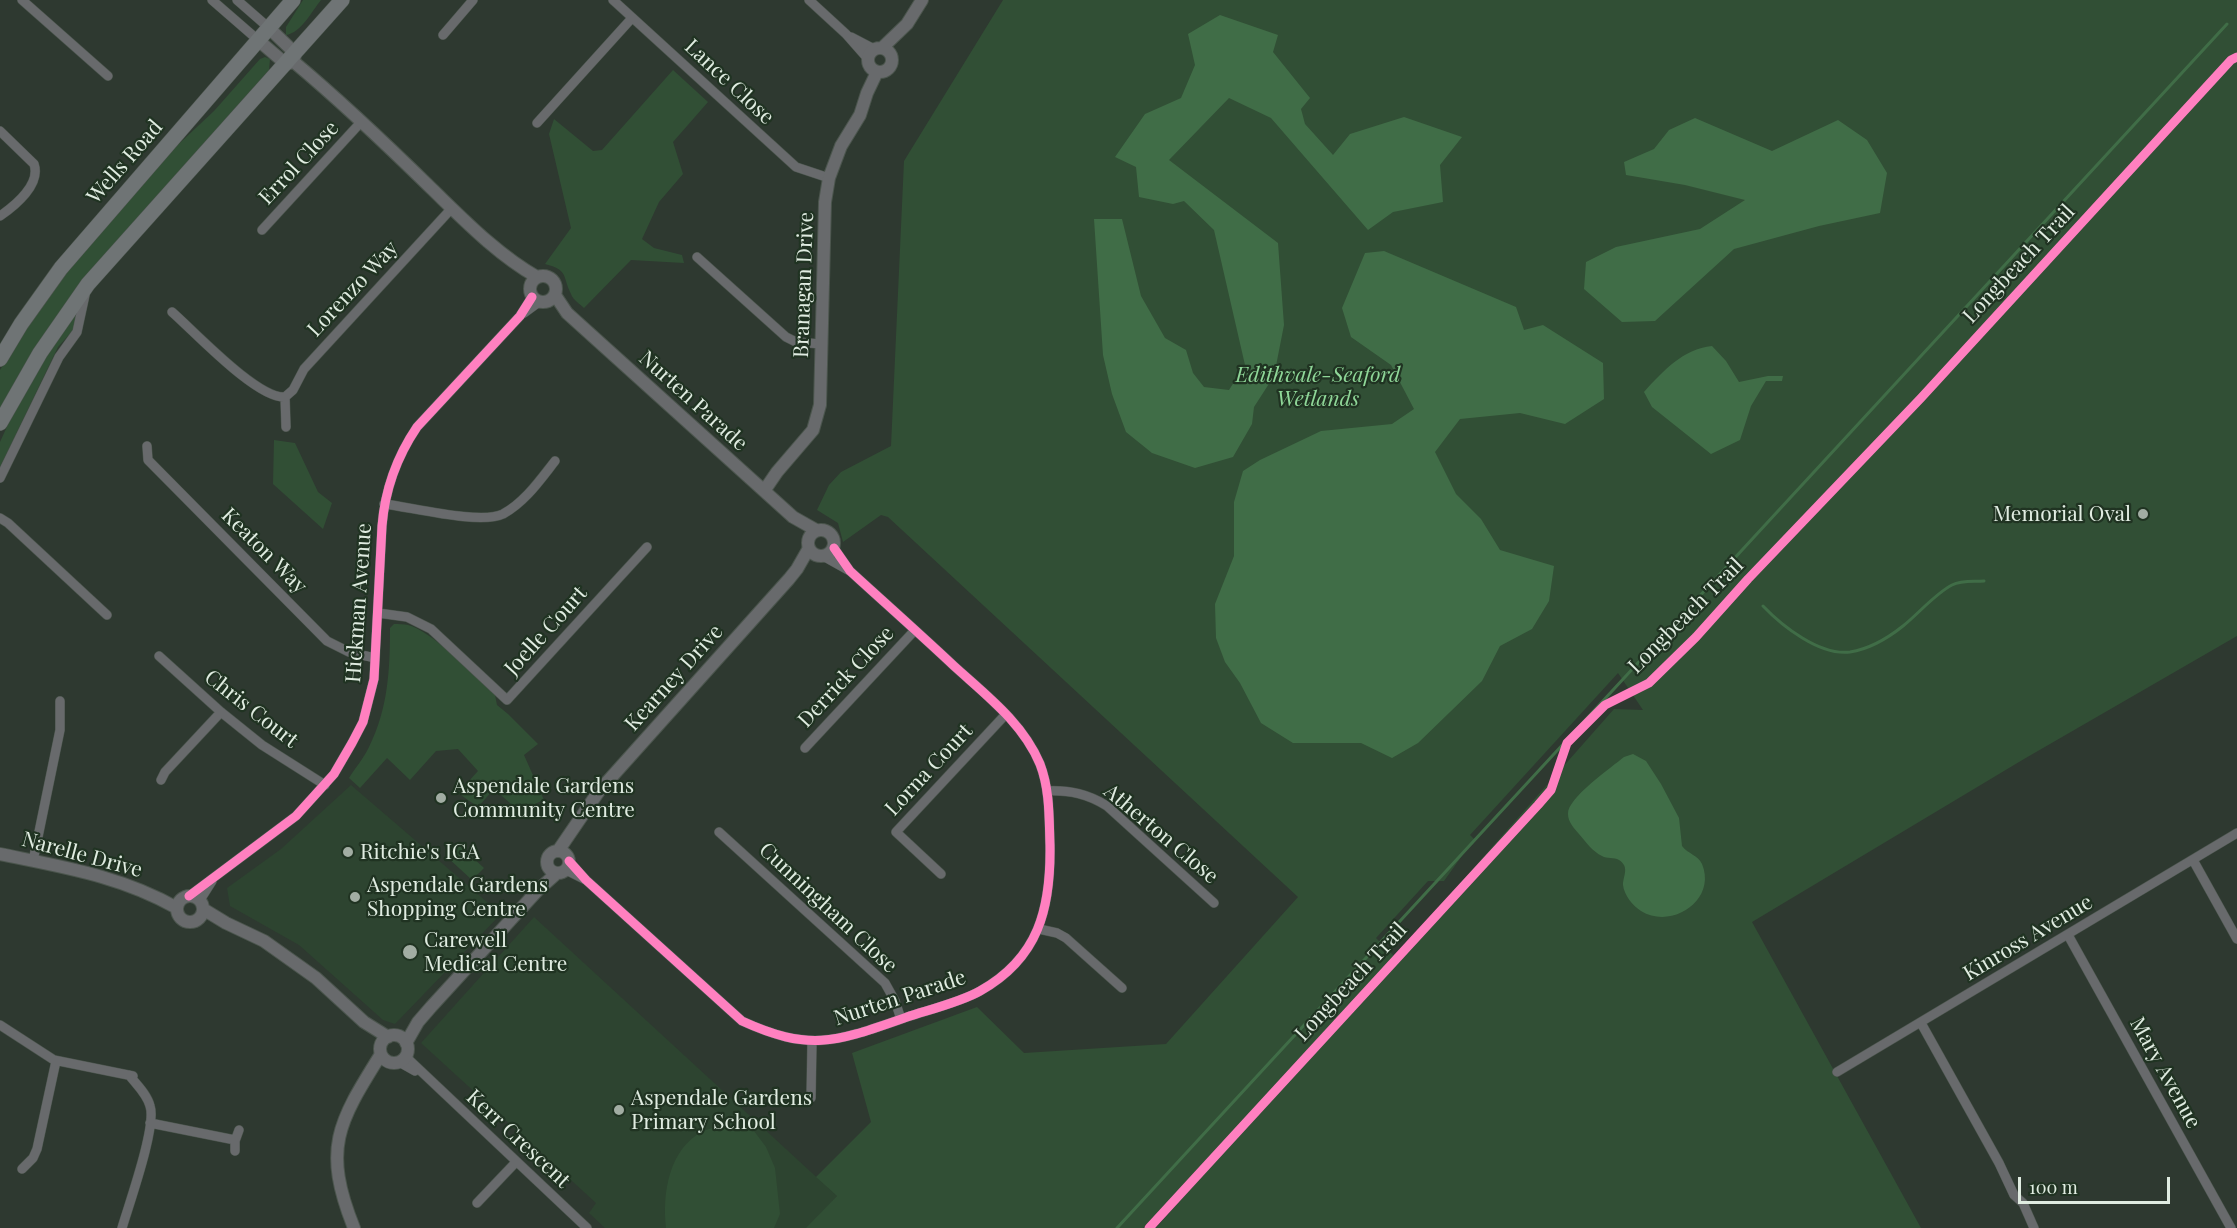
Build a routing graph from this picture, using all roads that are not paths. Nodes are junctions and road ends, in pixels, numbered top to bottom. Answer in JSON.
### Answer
{"nodes":[{"id":1,"x":22,"y":0,"type":"edge"},
{"id":2,"x":212,"y":0,"type":"edge"},
{"id":3,"x":237,"y":0,"type":"edge"},
{"id":4,"x":293,"y":0,"type":"edge"},
{"id":5,"x":342,"y":0,"type":"edge"},
{"id":6,"x":473,"y":0,"type":"edge"},
{"id":7,"x":613,"y":0,"type":"edge"},
{"id":8,"x":809,"y":0,"type":"edge"},
{"id":9,"x":922,"y":0,"type":"edge"},
{"id":10,"x":632,"y":18,"type":"junction"},
{"id":11,"x":263,"y":34,"type":"junction"},
{"id":12,"x":443,"y":35,"type":"dead end"},
{"id":13,"x":877,"y":58,"type":"junction"},
{"id":14,"x":292,"y":60,"type":"junction"},
{"id":15,"x":108,"y":76,"type":"dead end"},
{"id":16,"x":362,"y":122,"type":"junction"},
{"id":17,"x":537,"y":123,"type":"dead end"},
{"id":18,"x":0,"y":131,"type":"edge"},
{"id":19,"x":829,"y":178,"type":"junction"},
{"id":20,"x":452,"y":208,"type":"junction"},
{"id":21,"x":0,"y":216,"type":"edge"},
{"id":22,"x":262,"y":230,"type":"dead end"},
{"id":23,"x":697,"y":257,"type":"dead end"},
{"id":24,"x":88,"y":284,"type":"junction"},
{"id":25,"x":540,"y":293,"type":"junction"},
{"id":26,"x":172,"y":312,"type":"dead end"},
{"id":27,"x":821,"y":344,"type":"junction"},
{"id":28,"x":0,"y":359,"type":"edge"},
{"id":29,"x":285,"y":397,"type":"junction"},
{"id":30,"x":0,"y":423,"type":"edge"},
{"id":31,"x":286,"y":427,"type":"dead end"},
{"id":32,"x":147,"y":446,"type":"dead end"},
{"id":33,"x":555,"y":461,"type":"dead end"},
{"id":34,"x":0,"y":478,"type":"edge"},
{"id":35,"x":761,"y":488,"type":"junction"},
{"id":36,"x":384,"y":504,"type":"junction"},
{"id":37,"x":0,"y":518,"type":"edge"},
{"id":38,"x":815,"y":546,"type":"junction"},
{"id":39,"x":647,"y":547,"type":"dead end"},
{"id":40,"x":834,"y":548,"type":"junction"},
{"id":41,"x":850,"y":571,"type":"junction"},
{"id":42,"x":378,"y":613,"type":"junction"},
{"id":43,"x":107,"y":615,"type":"dead end"},
{"id":44,"x":915,"y":630,"type":"junction"},
{"id":45,"x":159,"y":656,"type":"dead end"},
{"id":46,"x":375,"y":658,"type":"junction"},
{"id":47,"x":60,"y":701,"type":"dead end"},
{"id":48,"x":221,"y":712,"type":"junction"},
{"id":49,"x":1006,"y":714,"type":"junction"},
{"id":50,"x":805,"y":748,"type":"dead end"},
{"id":51,"x":161,"y":780,"type":"dead end"},
{"id":52,"x":325,"y":785,"type":"junction"},
{"id":53,"x":1047,"y":791,"type":"junction"},
{"id":54,"x":719,"y":832,"type":"dead end"},
{"id":55,"x":2237,"y":833,"type":"edge"},
{"id":56,"x":0,"y":854,"type":"edge"},
{"id":57,"x":2193,"y":860,"type":"junction"},
{"id":58,"x":33,"y":861,"type":"junction"},
{"id":59,"x":561,"y":863,"type":"junction"},
{"id":60,"x":941,"y":874,"type":"dead end"},
{"id":61,"x":1214,"y":903,"type":"dead end"},
{"id":62,"x":192,"y":905,"type":"junction"},
{"id":63,"x":1039,"y":928,"type":"junction"},
{"id":64,"x":2068,"y":935,"type":"junction"},
{"id":65,"x":2237,"y":939,"type":"edge"},
{"id":66,"x":1122,"y":988,"type":"dead end"},
{"id":67,"x":901,"y":1019,"type":"junction"},
{"id":68,"x":1921,"y":1023,"type":"junction"},
{"id":69,"x":0,"y":1025,"type":"edge"},
{"id":70,"x":812,"y":1042,"type":"junction"},
{"id":71,"x":393,"y":1049,"type":"junction"},
{"id":72,"x":56,"y":1061,"type":"junction"},
{"id":73,"x":1837,"y":1072,"type":"dead end"},
{"id":74,"x":811,"y":1098,"type":"dead end"},
{"id":75,"x":150,"y":1123,"type":"junction"},
{"id":76,"x":239,"y":1130,"type":"dead end"},
{"id":77,"x":235,"y":1140,"type":"junction"},
{"id":78,"x":235,"y":1151,"type":"dead end"},
{"id":79,"x":516,"y":1162,"type":"junction"},
{"id":80,"x":22,"y":1169,"type":"dead end"},
{"id":81,"x":477,"y":1203,"type":"dead end"},
{"id":82,"x":122,"y":1228,"type":"edge"},
{"id":83,"x":354,"y":1228,"type":"edge"},
{"id":84,"x":587,"y":1228,"type":"edge"},
{"id":85,"x":2034,"y":1228,"type":"edge"},
{"id":86,"x":2230,"y":1228,"type":"edge"}],
"edges":[{"from":1,"to":15,"type":"street"},
{"from":2,"to":11,"type":"street"},
{"from":3,"to":11,"type":"street"},
{"from":4,"to":11,"type":"main road","name":"Wells Road"},
{"from":5,"to":14,"type":"main road"},
{"from":6,"to":12,"type":"street"},
{"from":7,"to":10,"type":"street","name":"Lance Close"},
{"from":8,"to":13,"type":"street"},
{"from":9,"to":13,"type":"street","name":"Branagan Drive"},
{"from":10,"to":17,"type":"street"},
{"from":10,"to":19,"type":"street","name":"Lance Close"},
{"from":11,"to":14,"type":"street","name":"Nurten Parade"},
{"from":11,"to":28,"type":"main road","name":"Wells Road"},
{"from":13,"to":19,"type":"street","name":"Branagan Drive"},
{"from":14,"to":16,"type":"street","name":"Nurten Parade"},
{"from":14,"to":24,"type":"main road"},
{"from":16,"to":20,"type":"street","name":"Nurten Parade"},
{"from":16,"to":22,"type":"street","name":"Errol Close"},
{"from":18,"to":21,"type":"street"},
{"from":19,"to":27,"type":"street","name":"Branagan Drive"},
{"from":20,"to":25,"type":"street","name":"Nurten Parade"},
{"from":20,"to":29,"type":"street","name":"Lorenzo Way"},
{"from":23,"to":27,"type":"street"},
{"from":24,"to":30,"type":"main road"},
{"from":24,"to":34,"type":"street"},
{"from":25,"to":35,"type":"street","name":"Nurten Parade"},
{"from":25,"to":36,"type":"street","name":"Hickman Avenue"},
{"from":26,"to":29,"type":"street"},
{"from":27,"to":35,"type":"street","name":"Branagan Drive"},
{"from":29,"to":31,"type":"street"},
{"from":32,"to":46,"type":"street","name":"Keaton Way"},
{"from":33,"to":36,"type":"street"},
{"from":35,"to":38,"type":"street","name":"Nurten Parade"},
{"from":36,"to":42,"type":"street","name":"Hickman Avenue"},
{"from":37,"to":43,"type":"street"},
{"from":38,"to":40,"type":"street","name":"Kearney Drive"},
{"from":38,"to":40,"type":"street"},
{"from":38,"to":41,"type":"street","name":"Nurten Parade"},
{"from":38,"to":59,"type":"street","name":"Kearney Drive"},
{"from":39,"to":42,"type":"street","name":"Joelle Court"},
{"from":40,"to":41,"type":"street","name":"Nurten Parade"},
{"from":41,"to":44,"type":"street","name":"Nurten Parade"},
{"from":42,"to":46,"type":"street","name":"Hickman Avenue"},
{"from":44,"to":49,"type":"street","name":"Nurten Parade"},
{"from":44,"to":50,"type":"street","name":"Derrick Close"},
{"from":45,"to":48,"type":"street","name":"Chris Court"},
{"from":46,"to":52,"type":"street","name":"Hickman Avenue"},
{"from":47,"to":58,"type":"street"},
{"from":48,"to":51,"type":"street"},
{"from":48,"to":52,"type":"street","name":"Chris Court"},
{"from":49,"to":53,"type":"street","name":"Nurten Parade"},
{"from":49,"to":60,"type":"street","name":"Lorna Court"},
{"from":52,"to":62,"type":"street","name":"Hickman Avenue"},
{"from":53,"to":61,"type":"street","name":"Atherton Close"},
{"from":53,"to":63,"type":"street","name":"Nurten Parade"},
{"from":54,"to":67,"type":"street","name":"Cunningham Close"},
{"from":55,"to":57,"type":"street","name":"Kinross Avenue"},
{"from":56,"to":58,"type":"street","name":"Narelle Drive"},
{"from":57,"to":64,"type":"street","name":"Kinross Avenue"},
{"from":57,"to":65,"type":"street"},
{"from":58,"to":62,"type":"street","name":"Narelle Drive"},
{"from":59,"to":70,"type":"street","name":"Nurten Parade"},
{"from":59,"to":71,"type":"street","name":"Kearney Drive"},
{"from":62,"to":71,"type":"street","name":"Narelle Drive"},
{"from":63,"to":66,"type":"street"},
{"from":63,"to":67,"type":"street","name":"Nurten Parade"},
{"from":64,"to":68,"type":"street","name":"Kinross Avenue"},
{"from":64,"to":86,"type":"street","name":"Mary Avenue"},
{"from":67,"to":70,"type":"street","name":"Nurten Parade"},
{"from":68,"to":73,"type":"street","name":"Kinross Avenue"},
{"from":68,"to":85,"type":"street"},
{"from":69,"to":72,"type":"street"},
{"from":70,"to":74,"type":"street"},
{"from":71,"to":79,"type":"street","name":"Kerr Crescent"},
{"from":71,"to":83,"type":"street","name":"Kearney Drive"},
{"from":72,"to":75,"type":"street"},
{"from":72,"to":80,"type":"street"},
{"from":75,"to":77,"type":"street"},
{"from":75,"to":82,"type":"street"},
{"from":76,"to":77,"type":"street"},
{"from":77,"to":78,"type":"street"},
{"from":79,"to":81,"type":"street"},
{"from":79,"to":84,"type":"street","name":"Kerr Crescent"}]}
